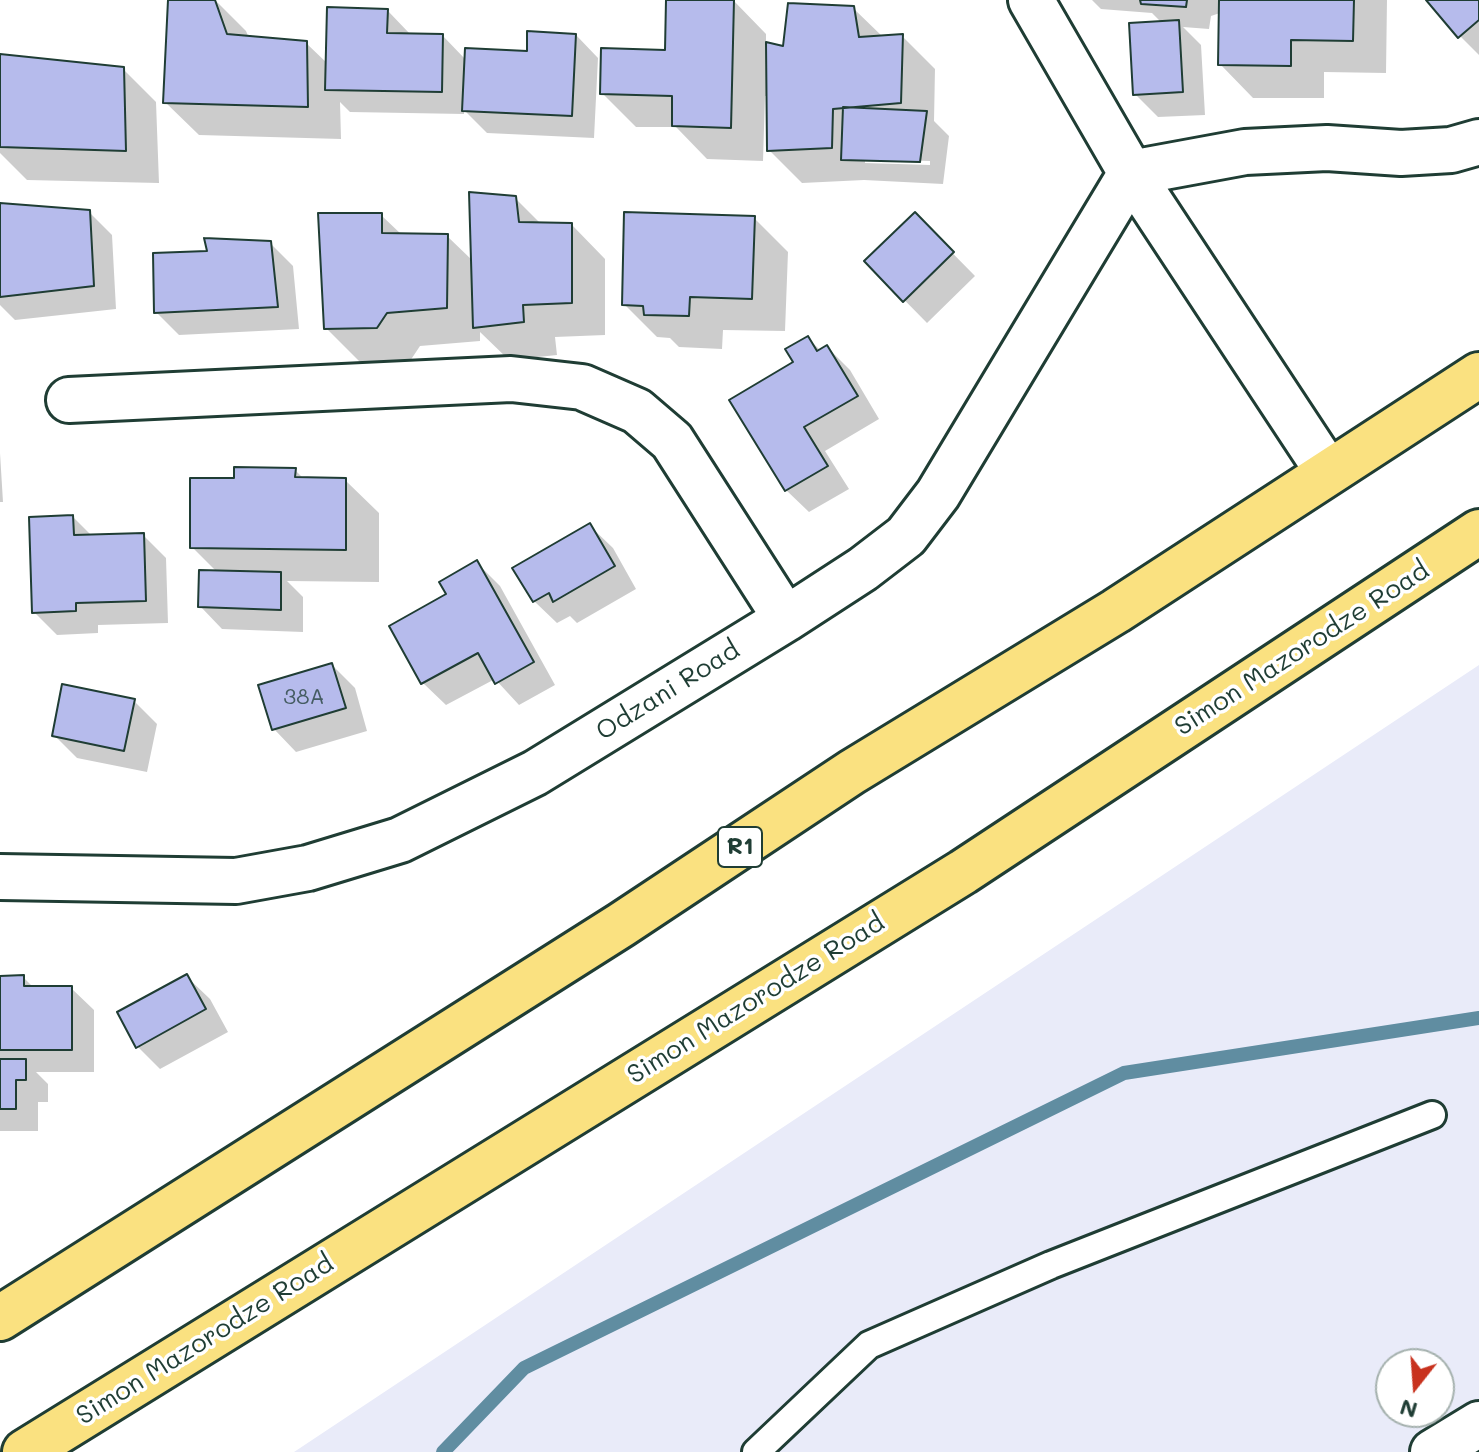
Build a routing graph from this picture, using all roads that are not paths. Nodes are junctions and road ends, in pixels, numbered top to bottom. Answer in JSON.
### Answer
{"nodes":[{"id":1,"x":1031,"y":0,"type":"edge"},
{"id":2,"x":1479,"y":142,"type":"edge"},
{"id":3,"x":1131,"y":173,"type":"junction"},
{"id":4,"x":1479,"y":375,"type":"edge"},
{"id":5,"x":69,"y":400,"type":"dead end"},
{"id":6,"x":1328,"y":472,"type":"junction"},
{"id":7,"x":1479,"y":532,"type":"edge"},
{"id":8,"x":786,"y":619,"type":"junction"},
{"id":9,"x":0,"y":877,"type":"edge"},
{"id":10,"x":1432,"y":1115,"type":"dead end"},
{"id":11,"x":0,"y":1318,"type":"edge"},
{"id":12,"x":1479,"y":1424,"type":"edge"},
{"id":13,"x":25,"y":1452,"type":"edge"},
{"id":14,"x":756,"y":1452,"type":"edge"},
{"id":15,"x":1433,"y":1452,"type":"edge"}],
"edges":[{"from":1,"to":3,"type":"street"},
{"from":2,"to":3,"type":"street"},
{"from":3,"to":6,"type":"street"},
{"from":3,"to":8,"type":"street","name":"Odzani Road"},
{"from":4,"to":6,"type":"highway","number":"R1"},
{"from":5,"to":8,"type":"street"},
{"from":6,"to":11,"type":"highway","number":"R1"},
{"from":7,"to":13,"type":"highway","name":"Simon Mazorodze Road"},
{"from":8,"to":9,"type":"street","name":"Odzani Road"},
{"from":10,"to":14,"type":"lane"},
{"from":12,"to":15,"type":"street"}]}
